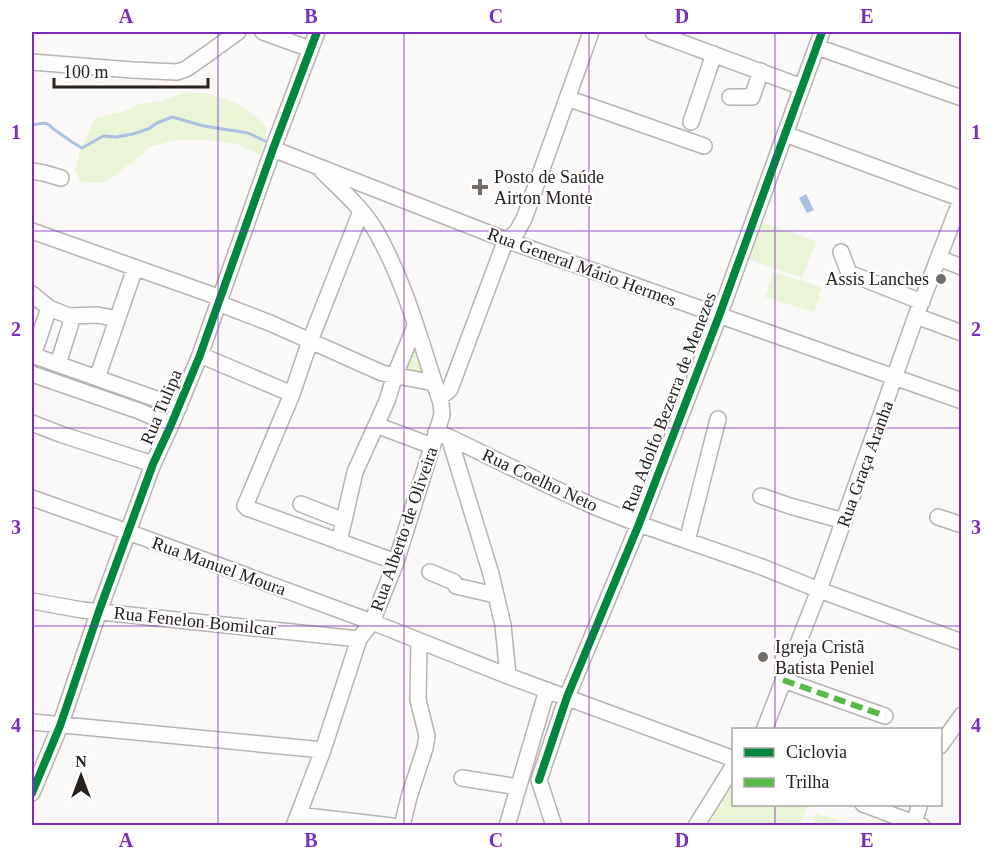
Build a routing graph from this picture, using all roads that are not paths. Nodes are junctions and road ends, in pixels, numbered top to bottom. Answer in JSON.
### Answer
{"nodes":[{"id":1,"x":238,"y":32,"type":"edge"},
{"id":2,"x":263,"y":32,"type":"edge"},
{"id":3,"x":317,"y":32,"type":"edge"},
{"id":4,"x":591,"y":32,"type":"edge"},
{"id":5,"x":653,"y":32,"type":"edge"},
{"id":6,"x":822,"y":32,"type":"edge"},
{"id":7,"x":817,"y":47,"type":"junction"},
{"id":8,"x":310,"y":49,"type":"junction"},
{"id":9,"x":714,"y":54,"type":"junction"},
{"id":10,"x":32,"y":62,"type":"edge"},
{"id":11,"x":761,"y":71,"type":"junction"},
{"id":12,"x":802,"y":87,"type":"junction"},
{"id":13,"x":730,"y":97,"type":"dead end"},
{"id":14,"x":567,"y":98,"type":"junction"},
{"id":15,"x":962,"y":98,"type":"edge"},
{"id":16,"x":691,"y":122,"type":"dead end"},
{"id":17,"x":785,"y":134,"type":"junction"},
{"id":18,"x":704,"y":146,"type":"dead end"},
{"id":19,"x":273,"y":149,"type":"junction"},
{"id":20,"x":317,"y":165,"type":"junction"},
{"id":21,"x":32,"y":171,"type":"edge"},
{"id":22,"x":61,"y":178,"type":"dead end"},
{"id":23,"x":961,"y":198,"type":"edge"},
{"id":24,"x":362,"y":211,"type":"junction"},
{"id":25,"x":32,"y":231,"type":"edge"},
{"id":26,"x":507,"y":240,"type":"junction"},
{"id":27,"x":841,"y":252,"type":"dead end"},
{"id":28,"x":938,"y":258,"type":"junction"},
{"id":29,"x":962,"y":267,"type":"edge"},
{"id":30,"x":135,"y":268,"type":"junction"},
{"id":31,"x":32,"y":294,"type":"edge"},
{"id":32,"x":220,"y":301,"type":"junction"},
{"id":33,"x":48,"y":308,"type":"junction"},
{"id":34,"x":919,"y":310,"type":"junction"},
{"id":35,"x":72,"y":316,"type":"junction"},
{"id":36,"x":718,"y":316,"type":"junction"},
{"id":37,"x":117,"y":319,"type":"junction"},
{"id":38,"x":415,"y":326,"type":"junction"},
{"id":39,"x":962,"y":333,"type":"edge"},
{"id":40,"x":310,"y":341,"type":"junction"},
{"id":41,"x":32,"y":355,"type":"edge"},
{"id":42,"x":200,"y":355,"type":"junction"},
{"id":43,"x":58,"y":364,"type":"junction"},
{"id":44,"x":32,"y":374,"type":"edge"},
{"id":45,"x":395,"y":375,"type":"junction"},
{"id":46,"x":896,"y":377,"type":"junction"},
{"id":47,"x":97,"y":378,"type":"junction"},
{"id":48,"x":436,"y":388,"type":"junction"},
{"id":49,"x":292,"y":394,"type":"junction"},
{"id":50,"x":962,"y":401,"type":"edge"},
{"id":51,"x":178,"y":406,"type":"junction"},
{"id":52,"x":718,"y":419,"type":"dead end"},
{"id":53,"x":32,"y":423,"type":"edge"},
{"id":54,"x":171,"y":425,"type":"junction"},
{"id":55,"x":376,"y":425,"type":"junction"},
{"id":56,"x":439,"y":438,"type":"junction"},
{"id":57,"x":153,"y":464,"type":"junction"},
{"id":58,"x":761,"y":496,"type":"dead end"},
{"id":59,"x":32,"y":498,"type":"edge"},
{"id":60,"x":301,"y":504,"type":"dead end"},
{"id":61,"x":938,"y":516,"type":"dead end"},
{"id":62,"x":344,"y":521,"type":"junction"},
{"id":63,"x":844,"y":521,"type":"junction"},
{"id":64,"x":639,"y":524,"type":"junction"},
{"id":65,"x":962,"y":525,"type":"edge"},
{"id":66,"x":128,"y":532,"type":"junction"},
{"id":67,"x":687,"y":541,"type":"junction"},
{"id":68,"x":339,"y":542,"type":"junction"},
{"id":69,"x":396,"y":562,"type":"junction"},
{"id":70,"x":430,"y":572,"type":"dead end"},
{"id":71,"x":819,"y":590,"type":"junction"},
{"id":72,"x":495,"y":595,"type":"junction"},
{"id":73,"x":32,"y":602,"type":"edge"},
{"id":74,"x":99,"y":611,"type":"junction"},
{"id":75,"x":372,"y":622,"type":"junction"},
{"id":76,"x":359,"y":639,"type":"junction"},
{"id":77,"x":419,"y":642,"type":"junction"},
{"id":78,"x":962,"y":642,"type":"edge"},
{"id":79,"x":508,"y":676,"type":"junction"},
{"id":80,"x":783,"y":680,"type":"junction"},
{"id":81,"x":547,"y":690,"type":"junction"},
{"id":82,"x":567,"y":697,"type":"junction"},
{"id":83,"x":962,"y":714,"type":"edge"},
{"id":84,"x":885,"y":716,"type":"dead end"},
{"id":85,"x":32,"y":722,"type":"edge"},
{"id":86,"x":60,"y":726,"type":"junction"},
{"id":87,"x":764,"y":728,"type":"edge"},
{"id":88,"x":942,"y":743,"type":"edge"},
{"id":89,"x":323,"y":750,"type":"junction"},
{"id":90,"x":732,"y":758,"type":"edge"},
{"id":91,"x":732,"y":768,"type":"edge"},
{"id":92,"x":462,"y":778,"type":"dead end"},
{"id":93,"x":539,"y":780,"type":"junction"},
{"id":94,"x":520,"y":782,"type":"junction"},
{"id":95,"x":32,"y":793,"type":"edge"},
{"id":96,"x":868,"y":806,"type":"edge"},
{"id":97,"x":920,"y":806,"type":"edge"},
{"id":98,"x":296,"y":820,"type":"edge"},
{"id":99,"x":918,"y":824,"type":"edge"},
{"id":100,"x":392,"y":825,"type":"edge"},
{"id":101,"x":402,"y":825,"type":"edge"},
{"id":102,"x":507,"y":825,"type":"edge"},
{"id":103,"x":554,"y":825,"type":"edge"},
{"id":104,"x":696,"y":825,"type":"edge"}],
"edges":[{"from":1,"to":10,"type":"street"},
{"from":2,"to":8,"type":"street"},
{"from":3,"to":8,"type":"street","name":"Rua Tulipa"},
{"from":4,"to":14,"type":"street"},
{"from":5,"to":9,"type":"street"},
{"from":6,"to":7,"type":"street","name":"Rua Adolfo Bezerra de Menezes"},
{"from":7,"to":12,"type":"street","name":"Rua Adolfo Bezerra de Menezes"},
{"from":7,"to":15,"type":"street"},
{"from":8,"to":19,"type":"street","name":"Rua Tulipa"},
{"from":9,"to":11,"type":"street"},
{"from":9,"to":16,"type":"street"},
{"from":11,"to":12,"type":"street"},
{"from":11,"to":13,"type":"street"},
{"from":12,"to":17,"type":"street","name":"Rua Adolfo Bezerra de Menezes"},
{"from":14,"to":18,"type":"street"},
{"from":14,"to":26,"type":"street"},
{"from":17,"to":23,"type":"street"},
{"from":17,"to":36,"type":"street","name":"Rua Adolfo Bezerra de Menezes"},
{"from":19,"to":20,"type":"street","name":"Rua General Mário Hermes"},
{"from":19,"to":32,"type":"street","name":"Rua Tulipa"},
{"from":20,"to":24,"type":"street"},
{"from":20,"to":26,"type":"street","name":"Rua General Mário Hermes"},
{"from":21,"to":22,"type":"street"},
{"from":23,"to":28,"type":"street","name":"Rua Graça Aranha"},
{"from":24,"to":38,"type":"street"},
{"from":24,"to":40,"type":"street"},
{"from":25,"to":30,"type":"street"},
{"from":26,"to":36,"type":"street","name":"Rua General Mário Hermes"},
{"from":26,"to":48,"type":"street"},
{"from":27,"to":34,"type":"street"},
{"from":28,"to":29,"type":"street"},
{"from":28,"to":34,"type":"street","name":"Rua Graça Aranha"},
{"from":30,"to":32,"type":"street"},
{"from":30,"to":37,"type":"street"},
{"from":31,"to":33,"type":"street"},
{"from":32,"to":40,"type":"street"},
{"from":32,"to":42,"type":"street","name":"Rua Tulipa"},
{"from":33,"to":35,"type":"street"},
{"from":33,"to":41,"type":"street"},
{"from":34,"to":39,"type":"street"},
{"from":34,"to":46,"type":"street","name":"Rua Graça Aranha"},
{"from":35,"to":37,"type":"street"},
{"from":35,"to":43,"type":"street"},
{"from":36,"to":46,"type":"street","name":"Rua General Mário Hermes"},
{"from":36,"to":64,"type":"street","name":"Rua Adolfo Bezerra de Menezes"},
{"from":37,"to":47,"type":"street"},
{"from":38,"to":45,"type":"street"},
{"from":38,"to":48,"type":"street"},
{"from":40,"to":45,"type":"street"},
{"from":40,"to":49,"type":"street"},
{"from":41,"to":43,"type":"street"},
{"from":42,"to":49,"type":"street"},
{"from":42,"to":51,"type":"street","name":"Rua Tulipa"},
{"from":43,"to":47,"type":"street"},
{"from":44,"to":54,"type":"street"},
{"from":45,"to":48,"type":"street"},
{"from":45,"to":55,"type":"street"},
{"from":46,"to":50,"type":"street","name":"Rua General Mário Hermes"},
{"from":46,"to":63,"type":"street","name":"Rua Graça Aranha"},
{"from":47,"to":51,"type":"street"},
{"from":48,"to":56,"type":"street"},
{"from":49,"to":68,"type":"street"},
{"from":51,"to":54,"type":"street","name":"Rua Tulipa"},
{"from":52,"to":67,"type":"street"},
{"from":53,"to":57,"type":"street"},
{"from":54,"to":57,"type":"street","name":"Rua Tulipa"},
{"from":55,"to":56,"type":"street","name":"Rua Coelho Neto"},
{"from":55,"to":62,"type":"street"},
{"from":56,"to":64,"type":"street","name":"Rua Coelho Neto"},
{"from":56,"to":69,"type":"street","name":"Rua Alberto de Oliveira"},
{"from":56,"to":72,"type":"street"},
{"from":57,"to":66,"type":"street","name":"Rua Tulipa"},
{"from":58,"to":63,"type":"street"},
{"from":59,"to":66,"type":"street","name":"Rua Manuel Moura"},
{"from":60,"to":62,"type":"street"},
{"from":61,"to":65,"type":"street"},
{"from":62,"to":68,"type":"street"},
{"from":63,"to":71,"type":"street","name":"Rua Graça Aranha"},
{"from":64,"to":67,"type":"street","name":"Rua Coelho Neto"},
{"from":64,"to":82,"type":"street","name":"Rua Adolfo Bezerra de Menezes"},
{"from":66,"to":74,"type":"street","name":"Rua Tulipa"},
{"from":66,"to":75,"type":"street","name":"Rua Manuel Moura"},
{"from":67,"to":71,"type":"street","name":"Rua Coelho Neto"},
{"from":68,"to":69,"type":"street"},
{"from":69,"to":75,"type":"street","name":"Rua Alberto de Oliveira"},
{"from":70,"to":72,"type":"street"},
{"from":71,"to":78,"type":"street","name":"Rua Coelho Neto"},
{"from":71,"to":80,"type":"street","name":"Rua Graça Aranha"},
{"from":72,"to":79,"type":"street"},
{"from":73,"to":74,"type":"street","name":"Rua Fenelon Bomilcar"},
{"from":74,"to":76,"type":"street","name":"Rua Fenelon Bomilcar"},
{"from":74,"to":86,"type":"street","name":"Rua Tulipa"},
{"from":75,"to":76,"type":"street","name":"Rua Alberto de Oliveira"},
{"from":75,"to":77,"type":"street","name":"Rua Manuel Moura"},
{"from":76,"to":89,"type":"street","name":"Rua Alberto de Oliveira"},
{"from":77,"to":79,"type":"street","name":"Rua Manuel Moura"},
{"from":77,"to":101,"type":"street"},
{"from":79,"to":81,"type":"street","name":"Rua Manuel Moura"},
{"from":80,"to":84,"type":"street"},
{"from":80,"to":87,"type":"street","name":"Rua Graça Aranha"},
{"from":81,"to":82,"type":"street","name":"Rua Manuel Moura"},
{"from":81,"to":94,"type":"street"},
{"from":82,"to":90,"type":"street","name":"Rua Manuel Moura"},
{"from":82,"to":93,"type":"street","name":"Rua Adolfo Bezerra de Menezes"},
{"from":83,"to":88,"type":"street"},
{"from":85,"to":86,"type":"street"},
{"from":86,"to":89,"type":"street"},
{"from":86,"to":95,"type":"street","name":"Rua Tulipa"},
{"from":89,"to":98,"type":"street","name":"Rua Alberto de Oliveira"},
{"from":91,"to":104,"type":"street"},
{"from":92,"to":94,"type":"street"},
{"from":93,"to":94,"type":"street"},
{"from":93,"to":103,"type":"street"},
{"from":94,"to":102,"type":"street"},
{"from":96,"to":99,"type":"street"},
{"from":97,"to":99,"type":"street"},
{"from":98,"to":100,"type":"street"}]}
